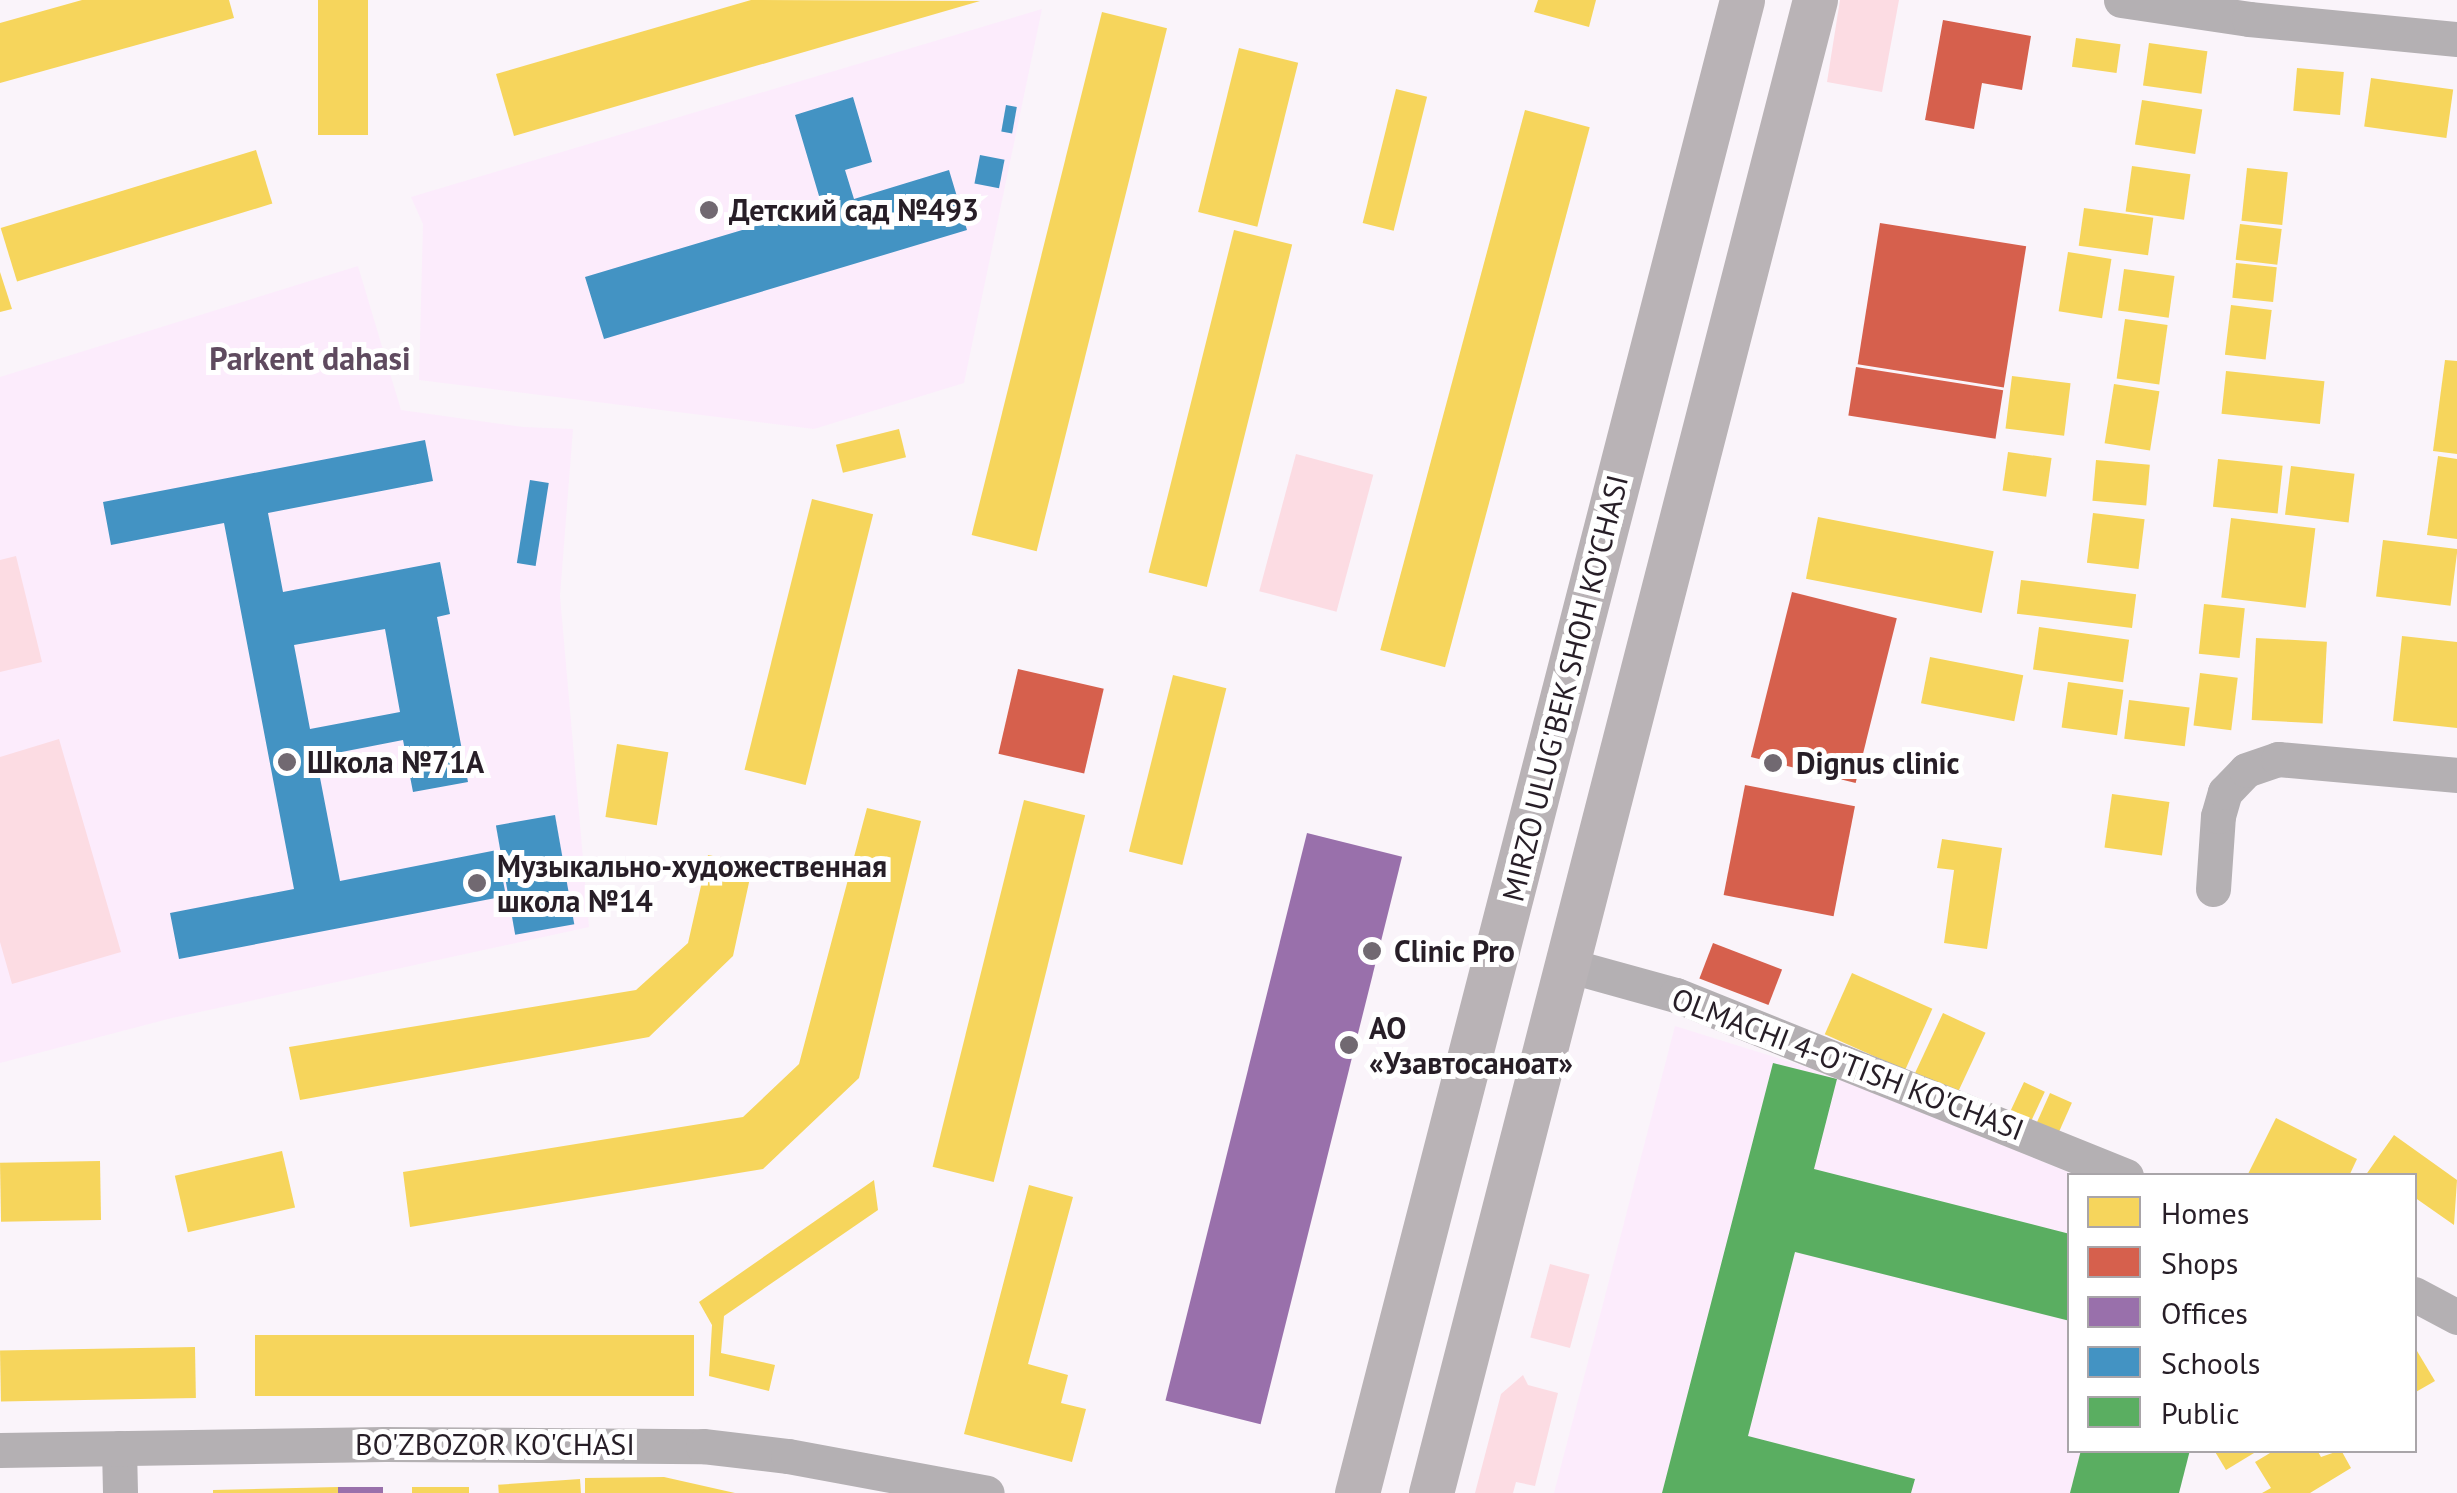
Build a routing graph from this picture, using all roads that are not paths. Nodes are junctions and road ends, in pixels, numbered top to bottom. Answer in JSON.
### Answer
{"nodes":[{"id":1,"x":1742,"y":0,"type":"edge"},
{"id":2,"x":1815,"y":0,"type":"edge"},
{"id":3,"x":2121,"y":0,"type":"edge"},
{"id":4,"x":2457,"y":39,"type":"edge"},
{"id":5,"x":1552,"y":739,"type":"junction"},
{"id":6,"x":1620,"y":757,"type":"junction"},
{"id":7,"x":2457,"y":775,"type":"edge"},
{"id":8,"x":2213,"y":889,"type":"dead end"},
{"id":9,"x":1567,"y":965,"type":"junction"},
{"id":10,"x":2119,"y":1173,"type":"edge"},
{"id":11,"x":2417,"y":1296,"type":"edge"},
{"id":12,"x":2457,"y":1317,"type":"edge"},
{"id":13,"x":119,"y":1448,"type":"junction"},
{"id":14,"x":0,"y":1450,"type":"edge"},
{"id":15,"x":890,"y":1483,"type":"edge"},
{"id":16,"x":120,"y":1493,"type":"edge"},
{"id":17,"x":987,"y":1493,"type":"edge"},
{"id":18,"x":1357,"y":1493,"type":"edge"},
{"id":19,"x":1431,"y":1493,"type":"edge"}],
"edges":[{"from":1,"to":5,"type":"main road","name":"MIRZO ULUG'BEK SHOH KO'CHASI"},
{"from":2,"to":6,"type":"main road"},
{"from":3,"to":4,"type":"street"},
{"from":5,"to":6,"type":"main road"},
{"from":5,"to":18,"type":"main road","name":"MIRZO ULUG'BEK SHOH KO'CHASI"},
{"from":6,"to":9,"type":"main road"},
{"from":7,"to":8,"type":"street"},
{"from":9,"to":10,"type":"street","name":"OLMACHI 4-O'TISH KO'CHASI"},
{"from":9,"to":19,"type":"main road"},
{"from":11,"to":12,"type":"street"},
{"from":13,"to":14,"type":"street","name":"BO'ZBOZOR KO'CHASI"},
{"from":13,"to":15,"type":"street","name":"BO'ZBOZOR KO'CHASI"},
{"from":13,"to":16,"type":"street"},
{"from":15,"to":17,"type":"street","name":"BO'ZBOZOR KO'CHASI"}]}
